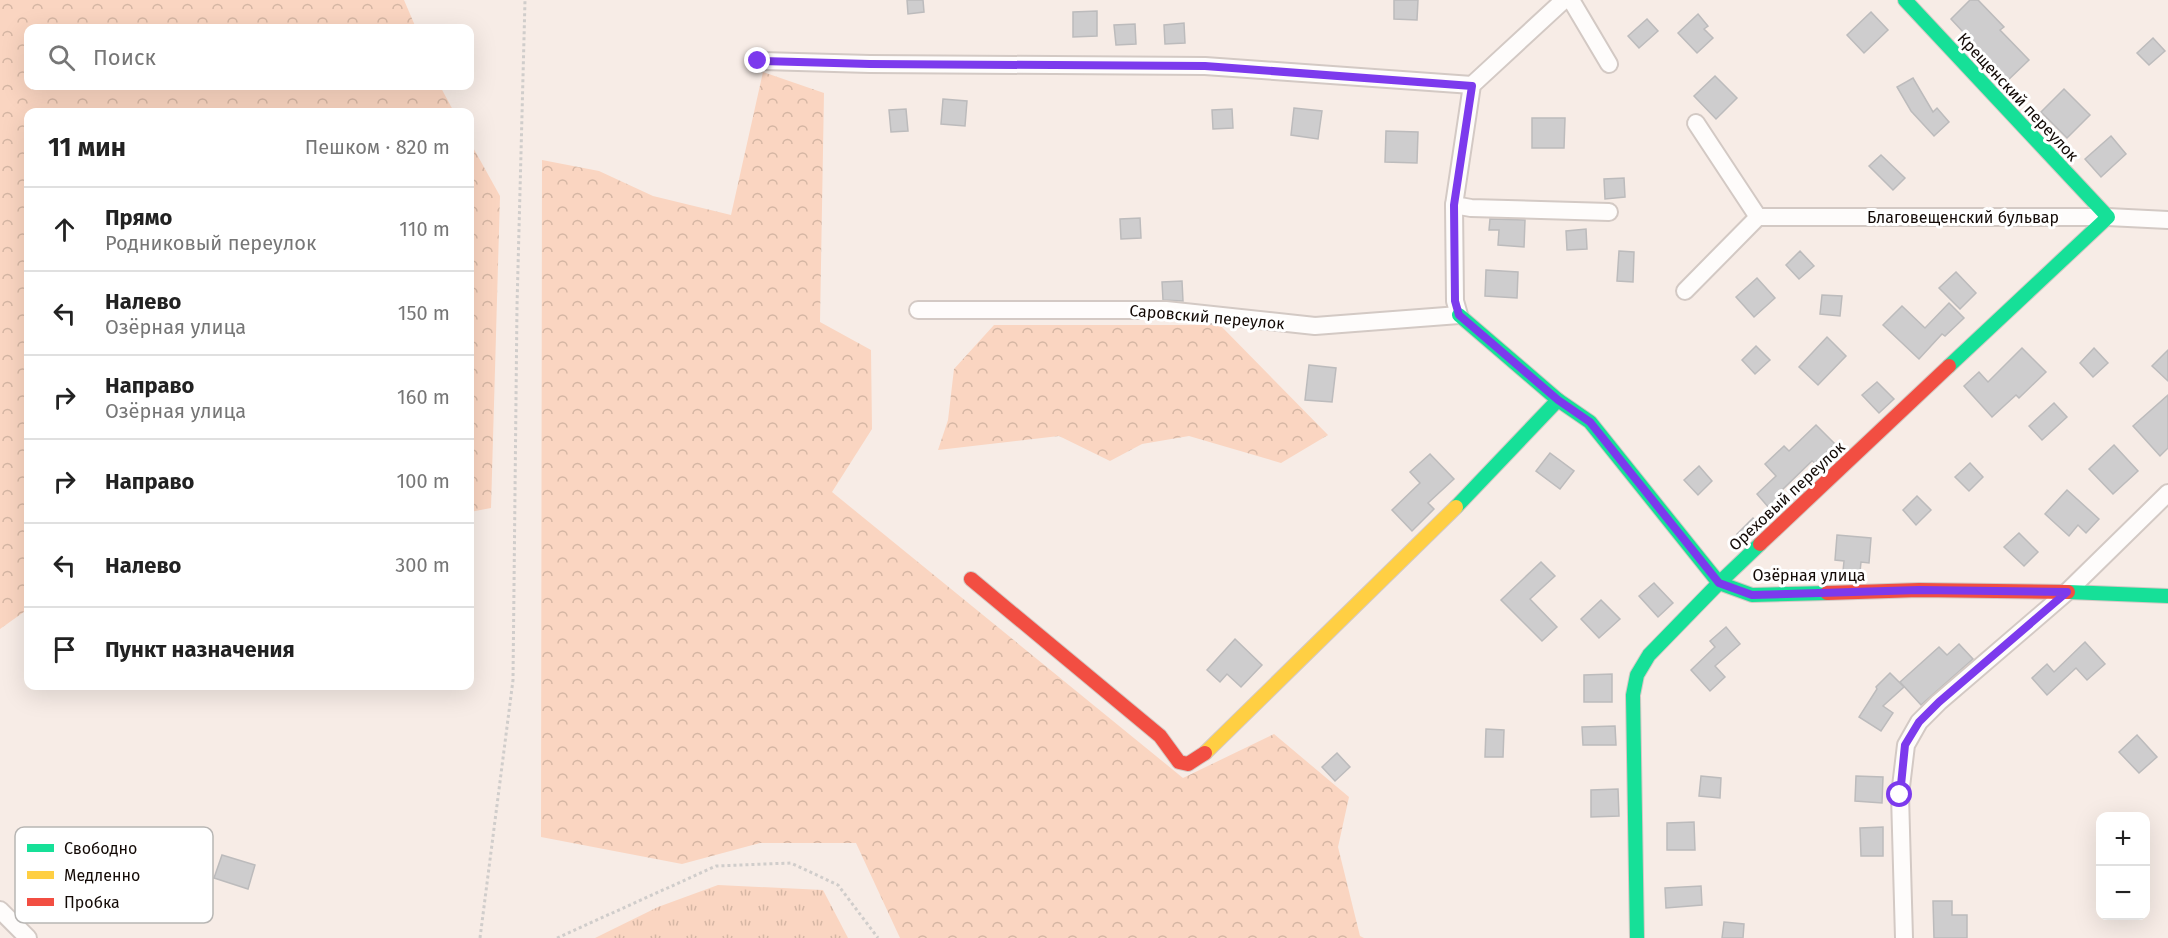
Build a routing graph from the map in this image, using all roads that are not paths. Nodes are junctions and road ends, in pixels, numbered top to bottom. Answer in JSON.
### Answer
{"nodes":[{"id":1,"x":1564,"y":0,"type":"edge"},
{"id":2,"x":1571,"y":0,"type":"edge"},
{"id":3,"x":1905,"y":0,"type":"edge"},
{"id":4,"x":758,"y":61,"type":"dead end"},
{"id":5,"x":1609,"y":64,"type":"dead end"},
{"id":6,"x":1472,"y":86,"type":"junction"},
{"id":7,"x":1696,"y":123,"type":"dead end"},
{"id":8,"x":1454,"y":205,"type":"junction"},
{"id":9,"x":1609,"y":212,"type":"dead end"},
{"id":10,"x":1758,"y":216,"type":"junction"},
{"id":11,"x":2108,"y":217,"type":"junction"},
{"id":12,"x":2168,"y":220,"type":"edge"},
{"id":13,"x":1685,"y":291,"type":"dead end"},
{"id":14,"x":918,"y":310,"type":"dead end"},
{"id":15,"x":1459,"y":315,"type":"junction"},
{"id":16,"x":1558,"y":400,"type":"junction"},
{"id":17,"x":2168,"y":493,"type":"edge"},
{"id":18,"x":971,"y":579,"type":"dead end"},
{"id":19,"x":1719,"y":583,"type":"junction"},
{"id":20,"x":2067,"y":592,"type":"junction"},
{"id":21,"x":2168,"y":596,"type":"edge"},
{"id":22,"x":0,"y":910,"type":"edge"},
{"id":23,"x":28,"y":938,"type":"edge"},
{"id":24,"x":1636,"y":938,"type":"edge"},
{"id":25,"x":1904,"y":938,"type":"edge"}],
"edges":[{"from":1,"to":6,"type":"street"},
{"from":2,"to":5,"type":"street"},
{"from":3,"to":11,"type":"street","name":"Крещенский переулок"},
{"from":4,"to":6,"type":"street"},
{"from":6,"to":8,"type":"street"},
{"from":7,"to":10,"type":"street"},
{"from":8,"to":9,"type":"street"},
{"from":8,"to":15,"type":"street"},
{"from":10,"to":11,"type":"street","name":"Благовещенский бульвар"},
{"from":10,"to":13,"type":"street"},
{"from":11,"to":12,"type":"street","name":"Благовещенский бульвар"},
{"from":11,"to":19,"type":"street","name":"Ореховый переулок"},
{"from":14,"to":15,"type":"street","name":"Саровский переулок"},
{"from":15,"to":16,"type":"street"},
{"from":16,"to":18,"type":"street"},
{"from":16,"to":19,"type":"street"},
{"from":17,"to":20,"type":"street"},
{"from":19,"to":20,"type":"street","name":"Озёрная улица"},
{"from":19,"to":24,"type":"street","name":"Ореховый переулок"},
{"from":20,"to":21,"type":"street","name":"Озёрная улица"},
{"from":20,"to":25,"type":"street"},
{"from":22,"to":23,"type":"street"}]}
